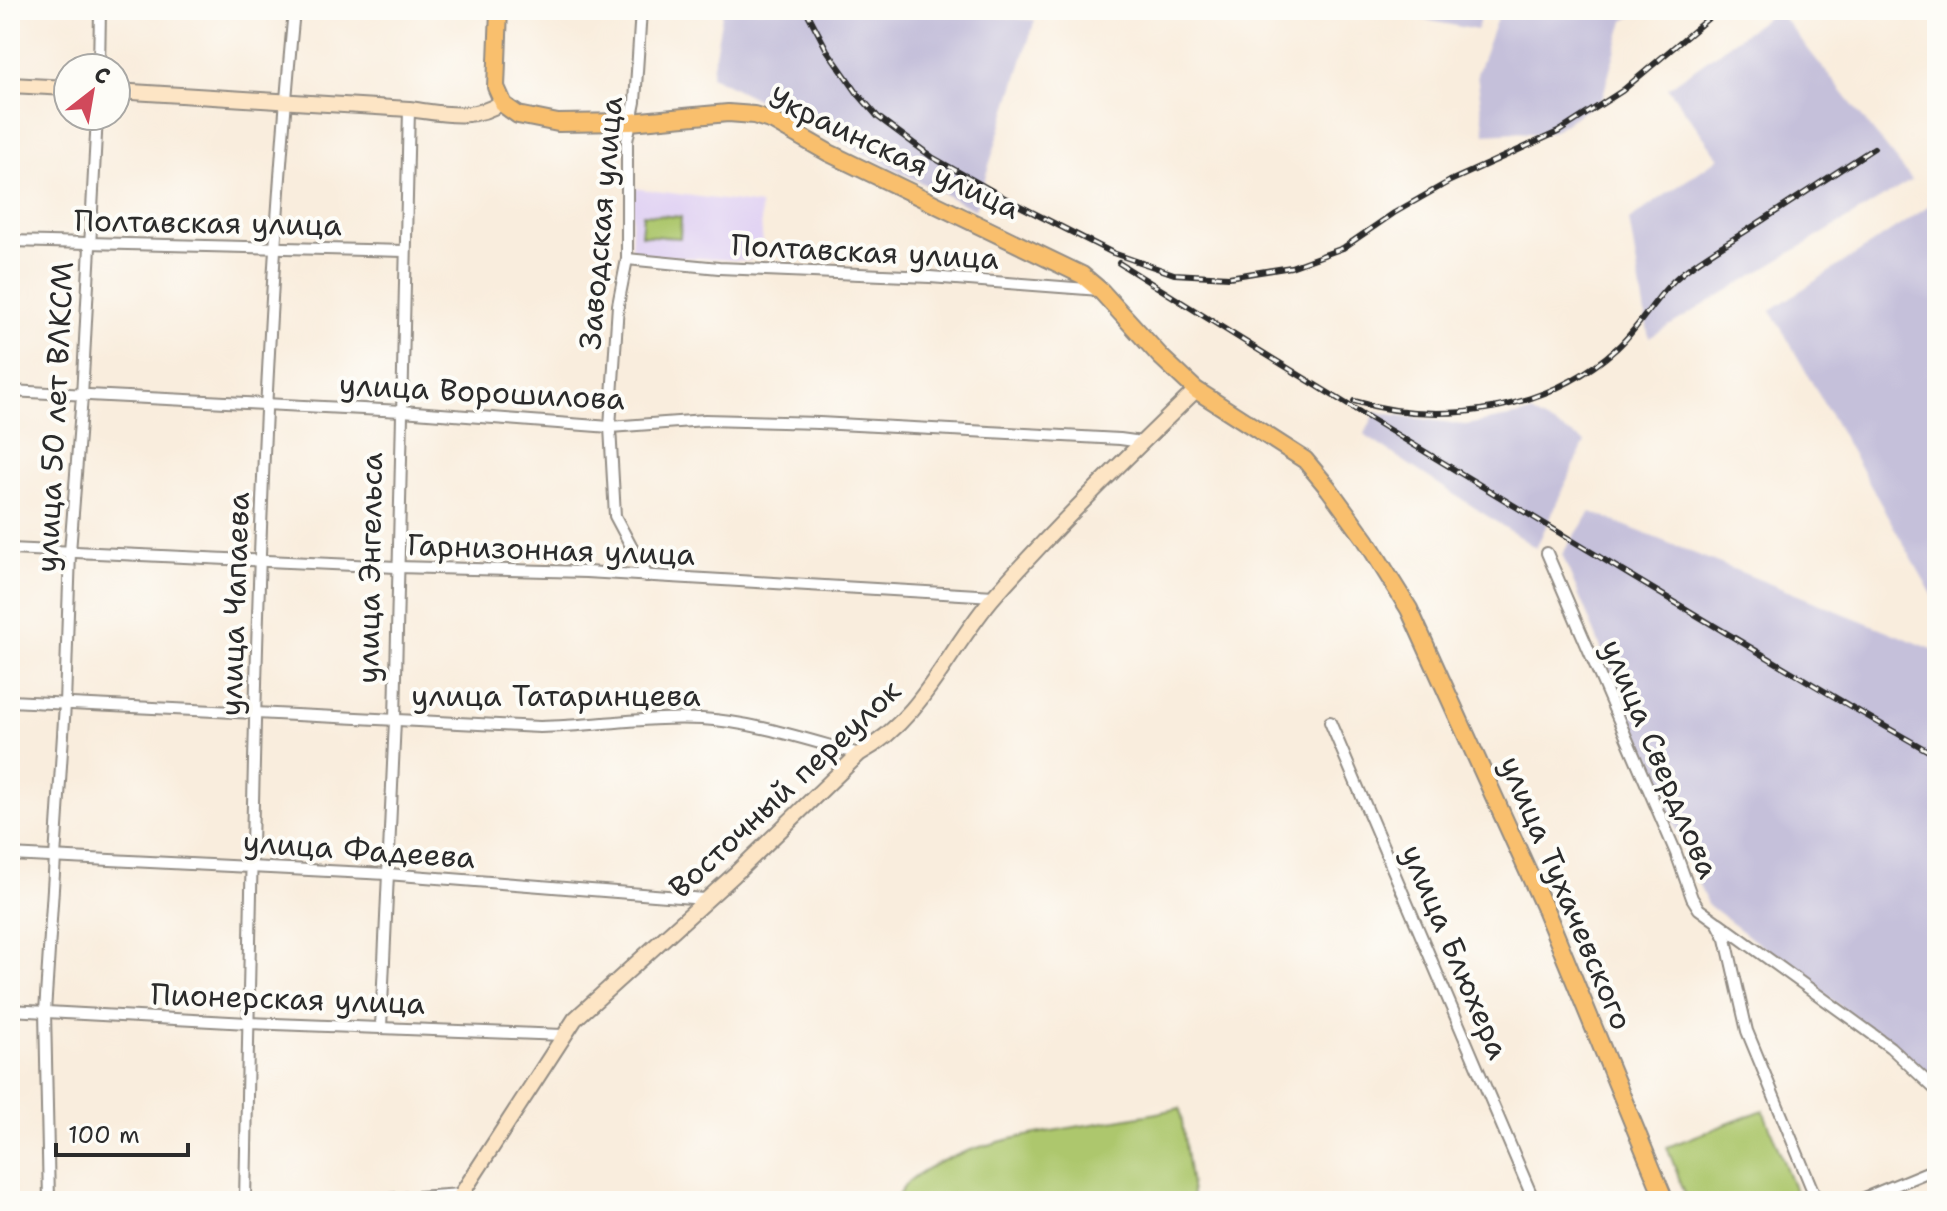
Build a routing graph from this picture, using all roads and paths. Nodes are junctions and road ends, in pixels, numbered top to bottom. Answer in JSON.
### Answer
{"nodes":[{"id":1,"x":100,"y":10,"type":"edge"},
{"id":2,"x":294,"y":10,"type":"edge"},
{"id":3,"x":499,"y":10,"type":"edge"},
{"id":4,"x":641,"y":10,"type":"edge"},
{"id":5,"x":99,"y":52,"type":"edge"},
{"id":6,"x":10,"y":85,"type":"edge"},
{"id":7,"x":52,"y":87,"type":"edge"},
{"id":8,"x":132,"y":92,"type":"edge"},
{"id":9,"x":287,"y":101,"type":"junction"},
{"id":10,"x":502,"y":102,"type":"junction"},
{"id":11,"x":409,"y":109,"type":"junction"},
{"id":12,"x":630,"y":122,"type":"junction"},
{"id":13,"x":96,"y":132,"type":"edge"},
{"id":14,"x":10,"y":241,"type":"edge"},
{"id":15,"x":89,"y":244,"type":"junction"},
{"id":16,"x":275,"y":249,"type":"junction"},
{"id":17,"x":405,"y":251,"type":"junction"},
{"id":18,"x":627,"y":259,"type":"junction"},
{"id":19,"x":1101,"y":291,"type":"junction"},
{"id":20,"x":1196,"y":390,"type":"junction"},
{"id":21,"x":10,"y":391,"type":"edge"},
{"id":22,"x":82,"y":396,"type":"junction"},
{"id":23,"x":266,"y":403,"type":"junction"},
{"id":24,"x":402,"y":411,"type":"junction"},
{"id":25,"x":610,"y":427,"type":"junction"},
{"id":26,"x":1142,"y":442,"type":"junction"},
{"id":27,"x":10,"y":549,"type":"edge"},
{"id":28,"x":70,"y":552,"type":"junction"},
{"id":29,"x":1547,"y":553,"type":"dead end"},
{"id":30,"x":260,"y":562,"type":"junction"},
{"id":31,"x":397,"y":567,"type":"junction"},
{"id":32,"x":647,"y":576,"type":"junction"},
{"id":33,"x":994,"y":596,"type":"junction"},
{"id":34,"x":1409,"y":609,"type":"joint"},
{"id":35,"x":10,"y":701,"type":"edge"},
{"id":36,"x":65,"y":704,"type":"junction"},
{"id":37,"x":255,"y":713,"type":"junction"},
{"id":38,"x":395,"y":720,"type":"junction"},
{"id":39,"x":1330,"y":722,"type":"dead end"},
{"id":40,"x":859,"y":754,"type":"junction"},
{"id":41,"x":10,"y":855,"type":"edge"},
{"id":42,"x":55,"y":857,"type":"junction"},
{"id":43,"x":253,"y":867,"type":"junction"},
{"id":44,"x":387,"y":874,"type":"junction"},
{"id":45,"x":705,"y":899,"type":"junction"},
{"id":46,"x":1717,"y":922,"type":"junction"},
{"id":47,"x":10,"y":1010,"type":"edge"},
{"id":48,"x":45,"y":1012,"type":"junction"},
{"id":49,"x":248,"y":1023,"type":"junction"},
{"id":50,"x":381,"y":1027,"type":"junction"},
{"id":51,"x":563,"y":1035,"type":"junction"},
{"id":52,"x":1937,"y":1091,"type":"edge"},
{"id":53,"x":1937,"y":1168,"type":"edge"},
{"id":54,"x":459,"y":1197,"type":"edge"},
{"id":55,"x":49,"y":1201,"type":"edge"},
{"id":56,"x":245,"y":1201,"type":"edge"},
{"id":57,"x":359,"y":1201,"type":"edge"},
{"id":58,"x":1534,"y":1201,"type":"edge"},
{"id":59,"x":1665,"y":1201,"type":"edge"},
{"id":60,"x":1817,"y":1201,"type":"edge"},
{"id":61,"x":1857,"y":1201,"type":"edge"}],
"edges":[{"from":1,"to":5,"type":"street"},
{"from":2,"to":9,"type":"street","name":"улица Чапаева"},
{"from":3,"to":10,"type":"main road"},
{"from":4,"to":12,"type":"street","name":"Заводская улица"},
{"from":6,"to":7,"type":"street"},
{"from":8,"to":9,"type":"street"},
{"from":9,"to":11,"type":"street"},
{"from":9,"to":16,"type":"street","name":"улица Чапаева"},
{"from":10,"to":11,"type":"street"},
{"from":10,"to":12,"type":"main road","name":"Украинская улица"},
{"from":11,"to":17,"type":"street","name":"улица Энгельса"},
{"from":12,"to":18,"type":"street","name":"Заводская улица"},
{"from":12,"to":19,"type":"main road","name":"Украинская улица"},
{"from":13,"to":15,"type":"street","name":"улица 50 лет ВЛКСМ"},
{"from":14,"to":15,"type":"street","name":"Полтавская улица"},
{"from":15,"to":16,"type":"street","name":"Полтавская улица"},
{"from":15,"to":22,"type":"street","name":"улица 50 лет ВЛКСМ"},
{"from":16,"to":17,"type":"street","name":"Полтавская улица"},
{"from":16,"to":23,"type":"street","name":"улица Чапаева"},
{"from":17,"to":24,"type":"street","name":"улица Энгельса"},
{"from":18,"to":19,"type":"street","name":"Полтавская улица"},
{"from":18,"to":25,"type":"street","name":"Заводская улица"},
{"from":19,"to":20,"type":"main road","name":"Украинская улица"},
{"from":20,"to":26,"type":"street","name":"Восточный переулок"},
{"from":20,"to":34,"type":"main road","name":"Украинская улица"},
{"from":21,"to":22,"type":"street","name":"улица Ворошилова"},
{"from":22,"to":23,"type":"street","name":"улица Ворошилова"},
{"from":22,"to":28,"type":"street","name":"улица 50 лет ВЛКСМ"},
{"from":23,"to":24,"type":"street","name":"улица Ворошилова"},
{"from":23,"to":30,"type":"street","name":"улица Чапаева"},
{"from":24,"to":25,"type":"street","name":"улица Ворошилова"},
{"from":24,"to":31,"type":"street","name":"улица Энгельса"},
{"from":25,"to":26,"type":"street","name":"улица Ворошилова"},
{"from":25,"to":32,"type":"street","name":"Заводская улица"},
{"from":26,"to":33,"type":"street","name":"Восточный переулок"},
{"from":27,"to":28,"type":"street","name":"Гарнизонная улица"},
{"from":28,"to":30,"type":"street","name":"Гарнизонная улица"},
{"from":28,"to":36,"type":"street","name":"улица 50 лет ВЛКСМ"},
{"from":29,"to":46,"type":"street","name":"улица Свердлова"},
{"from":30,"to":31,"type":"street","name":"Гарнизонная улица"},
{"from":30,"to":37,"type":"street","name":"улица Чапаева"},
{"from":31,"to":32,"type":"street","name":"Гарнизонная улица"},
{"from":31,"to":38,"type":"street","name":"улица Энгельса"},
{"from":32,"to":33,"type":"street","name":"Гарнизонная улица"},
{"from":33,"to":40,"type":"street","name":"Восточный переулок"},
{"from":34,"to":59,"type":"main road","name":"улица Тухачевского"},
{"from":35,"to":36,"type":"street","name":"улица Татаринцева"},
{"from":36,"to":37,"type":"street","name":"улица Татаринцева"},
{"from":36,"to":42,"type":"street","name":"улица 50 лет ВЛКСМ"},
{"from":37,"to":38,"type":"street","name":"улица Татаринцева"},
{"from":37,"to":43,"type":"street","name":"улица Чапаева"},
{"from":38,"to":40,"type":"street","name":"улица Татаринцева"},
{"from":38,"to":44,"type":"street","name":"улица Энгельса"},
{"from":39,"to":58,"type":"street","name":"улица Блюхера"},
{"from":40,"to":45,"type":"street","name":"Восточный переулок"},
{"from":41,"to":42,"type":"street","name":"улица Фадеева"},
{"from":42,"to":43,"type":"street","name":"улица Фадеева"},
{"from":42,"to":48,"type":"street","name":"улица 50 лет ВЛКСМ"},
{"from":43,"to":44,"type":"street","name":"улица Фадеева"},
{"from":43,"to":49,"type":"street","name":"улица Чапаева"},
{"from":44,"to":45,"type":"street","name":"улица Фадеева"},
{"from":44,"to":50,"type":"street","name":"улица Энгельса"},
{"from":45,"to":51,"type":"street","name":"Восточный переулок"},
{"from":46,"to":52,"type":"street"},
{"from":46,"to":60,"type":"street","name":"улица Свердлова"},
{"from":47,"to":48,"type":"street","name":"Пионерская улица"},
{"from":48,"to":49,"type":"street","name":"Пионерская улица"},
{"from":48,"to":55,"type":"street","name":"улица 50 лет ВЛКСМ"},
{"from":49,"to":50,"type":"street","name":"Пионерская улица"},
{"from":49,"to":56,"type":"street","name":"улица Чапаева"},
{"from":50,"to":51,"type":"street","name":"Пионерская улица"},
{"from":51,"to":54,"type":"street","name":"Восточный переулок"},
{"from":53,"to":61,"type":"street"},
{"from":54,"to":57,"type":"street"}]}
